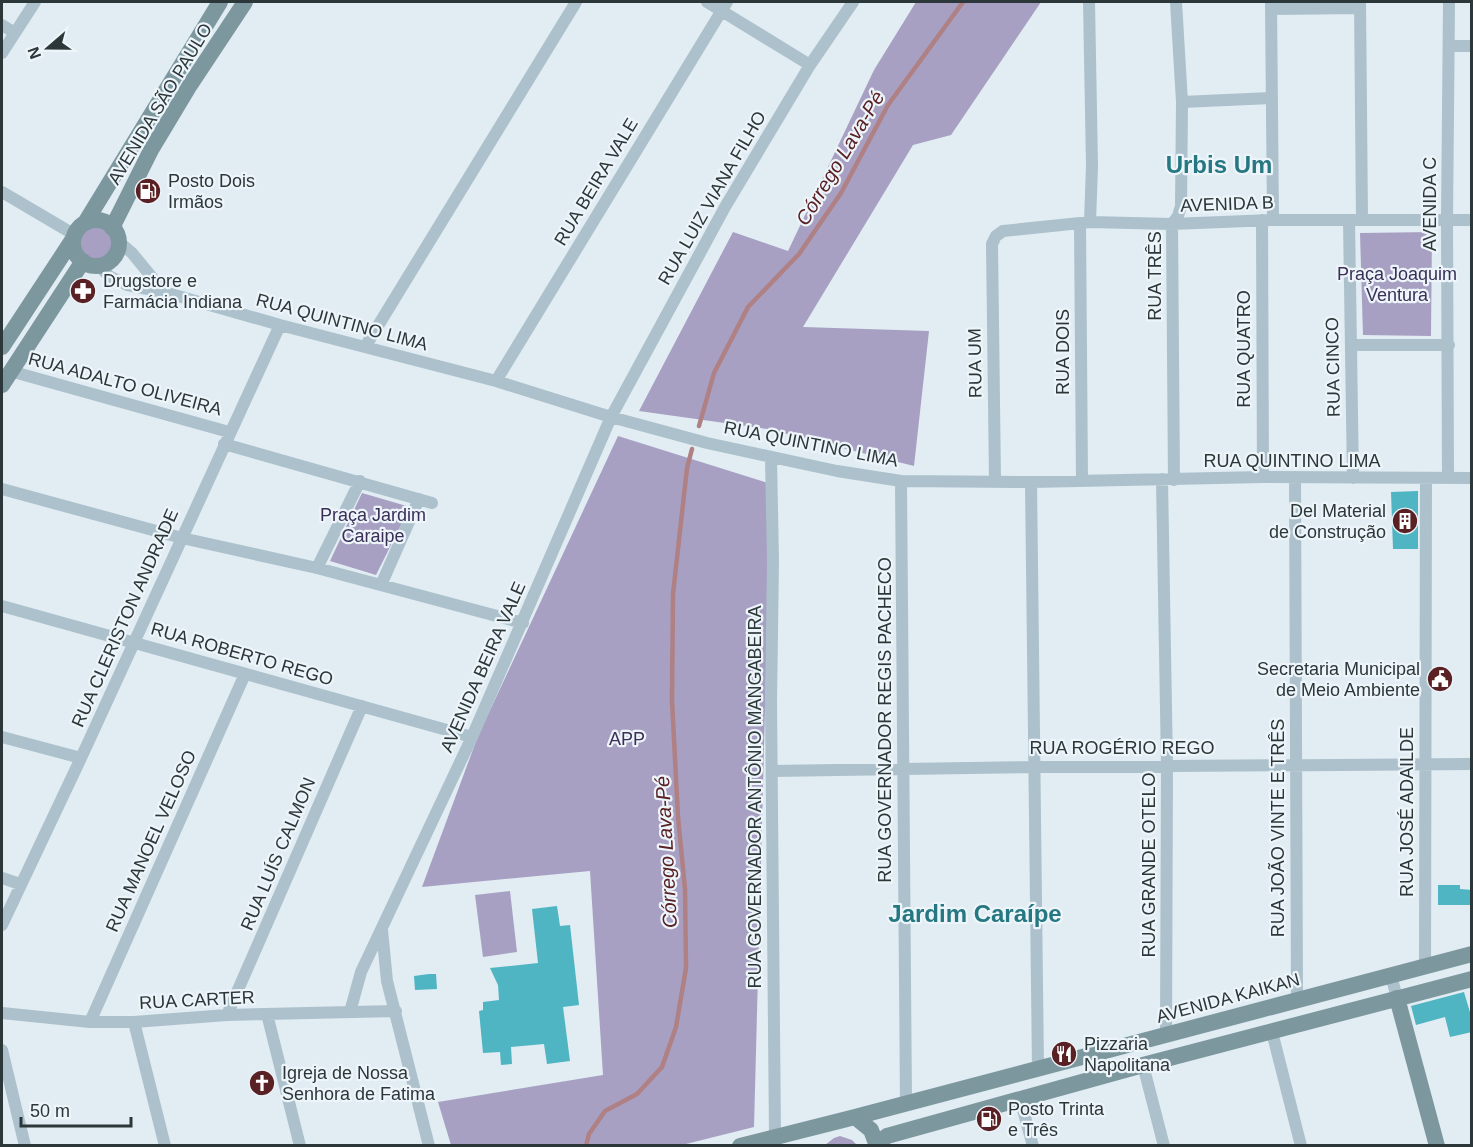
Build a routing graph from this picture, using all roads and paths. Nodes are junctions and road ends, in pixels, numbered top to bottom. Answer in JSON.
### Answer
{"nodes":[{"id":1,"x":35,"y":2,"type":"edge"},
{"id":2,"x":220,"y":2,"type":"edge"},
{"id":3,"x":245,"y":2,"type":"edge"},
{"id":4,"x":576,"y":2,"type":"edge"},
{"id":5,"x":707,"y":2,"type":"edge"},
{"id":6,"x":853,"y":2,"type":"edge"},
{"id":7,"x":1089,"y":2,"type":"edge"},
{"id":8,"x":1176,"y":2,"type":"edge"},
{"id":9,"x":1449,"y":2,"type":"edge"},
{"id":10,"x":1271,"y":5,"type":"edge"},
{"id":11,"x":1360,"y":5,"type":"edge"},
{"id":12,"x":724,"y":6,"type":"edge"},
{"id":13,"x":2,"y":25,"type":"edge"},
{"id":14,"x":15,"y":33,"type":"junction"},
{"id":15,"x":1450,"y":46,"type":"junction"},
{"id":16,"x":1472,"y":46,"type":"edge"},
{"id":17,"x":2,"y":53,"type":"edge"},
{"id":18,"x":810,"y":65,"type":"junction"},
{"id":19,"x":1271,"y":98,"type":"junction"},
{"id":20,"x":1182,"y":102,"type":"junction"},
{"id":21,"x":2,"y":192,"type":"edge"},
{"id":22,"x":1268,"y":220,"type":"junction"},
{"id":23,"x":1356,"y":220,"type":"junction"},
{"id":24,"x":1447,"y":220,"type":"junction"},
{"id":25,"x":1472,"y":220,"type":"edge"},
{"id":26,"x":1085,"y":222,"type":"junction"},
{"id":27,"x":1172,"y":224,"type":"junction"},
{"id":28,"x":78,"y":232,"type":"junction"},
{"id":29,"x":115,"y":234,"type":"junction"},
{"id":30,"x":992,"y":244,"type":"joint"},
{"id":31,"x":91,"y":264,"type":"junction"},
{"id":32,"x":164,"y":292,"type":"junction"},
{"id":33,"x":280,"y":325,"type":"junction"},
{"id":34,"x":1351,"y":345,"type":"junction"},
{"id":35,"x":1449,"y":345,"type":"junction"},
{"id":36,"x":365,"y":346,"type":"junction"},
{"id":37,"x":2,"y":347,"type":"edge"},
{"id":38,"x":6,"y":378,"type":"edge"},
{"id":39,"x":496,"y":381,"type":"junction"},
{"id":40,"x":611,"y":417,"type":"junction"},
{"id":41,"x":229,"y":432,"type":"junction"},
{"id":42,"x":224,"y":444,"type":"junction"},
{"id":43,"x":771,"y":458,"type":"junction"},
{"id":44,"x":1263,"y":477,"type":"junction"},
{"id":45,"x":1295,"y":477,"type":"junction"},
{"id":46,"x":1353,"y":478,"type":"junction"},
{"id":47,"x":1426,"y":478,"type":"junction"},
{"id":48,"x":1448,"y":478,"type":"junction"},
{"id":49,"x":1472,"y":478,"type":"edge"},
{"id":50,"x":901,"y":480,"type":"junction"},
{"id":51,"x":1082,"y":480,"type":"junction"},
{"id":52,"x":1168,"y":480,"type":"junction"},
{"id":53,"x":360,"y":481,"type":"junction"},
{"id":54,"x":994,"y":482,"type":"junction"},
{"id":55,"x":1031,"y":482,"type":"junction"},
{"id":56,"x":2,"y":489,"type":"edge"},
{"id":57,"x":419,"y":500,"type":"junction"},
{"id":58,"x":432,"y":503,"type":"dead end"},
{"id":59,"x":182,"y":538,"type":"junction"},
{"id":60,"x":317,"y":568,"type":"junction"},
{"id":61,"x":381,"y":585,"type":"junction"},
{"id":62,"x":2,"y":606,"type":"edge"},
{"id":63,"x":523,"y":623,"type":"junction"},
{"id":64,"x":135,"y":642,"type":"junction"},
{"id":65,"x":245,"y":674,"type":"junction"},
{"id":66,"x":362,"y":706,"type":"junction"},
{"id":67,"x":2,"y":737,"type":"edge"},
{"id":68,"x":472,"y":737,"type":"junction"},
{"id":69,"x":81,"y":758,"type":"junction"},
{"id":70,"x":1472,"y":764,"type":"edge"},
{"id":71,"x":1296,"y":765,"type":"junction"},
{"id":72,"x":1424,"y":765,"type":"junction"},
{"id":73,"x":1167,"y":766,"type":"junction"},
{"id":74,"x":1034,"y":767,"type":"junction"},
{"id":75,"x":903,"y":769,"type":"junction"},
{"id":76,"x":772,"y":771,"type":"junction"},
{"id":77,"x":2,"y":878,"type":"edge"},
{"id":78,"x":20,"y":884,"type":"junction"},
{"id":79,"x":2,"y":926,"type":"edge"},
{"id":80,"x":382,"y":929,"type":"junction"},
{"id":81,"x":1472,"y":954,"type":"edge"},
{"id":82,"x":1425,"y":966,"type":"junction"},
{"id":83,"x":1391,"y":975,"type":"junction"},
{"id":84,"x":1472,"y":979,"type":"edge"},
{"id":85,"x":1397,"y":998,"type":"junction"},
{"id":86,"x":1297,"y":999,"type":"junction"},
{"id":87,"x":396,"y":1011,"type":"junction"},
{"id":88,"x":350,"y":1012,"type":"junction"},
{"id":89,"x":2,"y":1013,"type":"edge"},
{"id":90,"x":267,"y":1014,"type":"junction"},
{"id":91,"x":227,"y":1015,"type":"junction"},
{"id":92,"x":90,"y":1022,"type":"junction"},
{"id":93,"x":134,"y":1022,"type":"junction"},
{"id":94,"x":1272,"y":1032,"type":"junction"},
{"id":95,"x":1166,"y":1035,"type":"junction"},
{"id":96,"x":2,"y":1050,"type":"edge"},
{"id":97,"x":1143,"y":1065,"type":"junction"},
{"id":98,"x":1038,"y":1069,"type":"junction"},
{"id":99,"x":1020,"y":1099,"type":"junction"},
{"id":100,"x":906,"y":1104,"type":"junction"},
{"id":101,"x":855,"y":1117,"type":"junction"},
{"id":102,"x":812,"y":1127,"type":"junction"},
{"id":103,"x":775,"y":1137,"type":"junction"},
{"id":104,"x":877,"y":1145,"type":"edge"},
{"id":105,"x":25,"y":1146,"type":"edge"},
{"id":106,"x":165,"y":1146,"type":"edge"},
{"id":107,"x":300,"y":1146,"type":"edge"},
{"id":108,"x":429,"y":1146,"type":"edge"},
{"id":109,"x":740,"y":1146,"type":"edge"},
{"id":110,"x":803,"y":1146,"type":"edge"},
{"id":111,"x":1033,"y":1146,"type":"edge"},
{"id":112,"x":1164,"y":1146,"type":"edge"},
{"id":113,"x":1301,"y":1146,"type":"edge"},
{"id":114,"x":1437,"y":1146,"type":"edge"}],
"edges":[{"from":1,"to":14,"type":"street"},
{"from":2,"to":28,"type":"street","name":"AVENIDA SÃO PAULO"},
{"from":3,"to":29,"type":"street","name":"AVENIDA SÃO PAULO"},
{"from":4,"to":36,"type":"street"},
{"from":5,"to":12,"type":"street"},
{"from":6,"to":18,"type":"street","name":"RUA LUIZ VIANA FILHO"},
{"from":7,"to":26,"type":"street","name":"RUA DOIS"},
{"from":8,"to":20,"type":"street","name":"RUA TRÊS"},
{"from":9,"to":15,"type":"street","name":"AVENIDA C"},
{"from":10,"to":11,"type":"street"},
{"from":10,"to":19,"type":"street","name":"RUA QUATRO"},
{"from":11,"to":23,"type":"street","name":"RUA CINCO"},
{"from":12,"to":18,"type":"street"},
{"from":12,"to":39,"type":"street","name":"RUA BEIRA VALE"},
{"from":13,"to":14,"type":"street"},
{"from":14,"to":17,"type":"street"},
{"from":15,"to":16,"type":"street"},
{"from":15,"to":24,"type":"street","name":"AVENIDA C"},
{"from":18,"to":40,"type":"street","name":"RUA LUIZ VIANA FILHO"},
{"from":19,"to":20,"type":"street"},
{"from":19,"to":22,"type":"street","name":"RUA QUATRO"},
{"from":20,"to":27,"type":"street","name":"RUA TRÊS"},
{"from":21,"to":28,"type":"street"},
{"from":22,"to":23,"type":"street","name":"AVENIDA B"},
{"from":22,"to":27,"type":"street","name":"AVENIDA B"},
{"from":22,"to":44,"type":"street","name":"RUA QUATRO"},
{"from":23,"to":24,"type":"street","name":"AVENIDA B"},
{"from":23,"to":34,"type":"street","name":"RUA CINCO"},
{"from":24,"to":25,"type":"street","name":"AVENIDA B"},
{"from":24,"to":35,"type":"street","name":"AVENIDA C"},
{"from":26,"to":27,"type":"street","name":"AVENIDA B"},
{"from":26,"to":30,"type":"street","name":"AVENIDA B"},
{"from":26,"to":51,"type":"street","name":"RUA DOIS"},
{"from":27,"to":52,"type":"street","name":"RUA TRÊS"},
{"from":28,"to":29,"type":"street"},
{"from":28,"to":31,"type":"street"},
{"from":28,"to":37,"type":"street","name":"AVENIDA SÃO PAULO"},
{"from":29,"to":31,"type":"street","name":"AVENIDA SÃO PAULO"},
{"from":29,"to":32,"type":"street"},
{"from":30,"to":54,"type":"street","name":"RUA UM"},
{"from":31,"to":32,"type":"street","name":"RUA QUINTINO LIMA"},
{"from":31,"to":38,"type":"street","name":"AVENIDA SÃO PAULO"},
{"from":32,"to":33,"type":"street","name":"RUA QUINTINO LIMA"},
{"from":33,"to":36,"type":"street","name":"RUA QUINTINO LIMA"},
{"from":33,"to":41,"type":"street","name":"RUA CLERISTON ANDRADE"},
{"from":34,"to":35,"type":"street"},
{"from":34,"to":46,"type":"street","name":"RUA CINCO"},
{"from":35,"to":48,"type":"street","name":"AVENIDA C"},
{"from":36,"to":39,"type":"street","name":"RUA QUINTINO LIMA"},
{"from":38,"to":41,"type":"street","name":"RUA ADALTO OLIVEIRA"},
{"from":39,"to":40,"type":"street","name":"RUA QUINTINO LIMA"},
{"from":40,"to":43,"type":"street","name":"RUA QUINTINO LIMA"},
{"from":40,"to":63,"type":"street","name":"AVENIDA BEIRA VALE"},
{"from":41,"to":42,"type":"street","name":"RUA CLERISTON ANDRADE"},
{"from":42,"to":53,"type":"street","name":"RUA ADALTO OLIVEIRA"},
{"from":42,"to":59,"type":"street","name":"RUA CLERISTON ANDRADE"},
{"from":43,"to":50,"type":"street","name":"RUA QUINTINO LIMA"},
{"from":43,"to":76,"type":"street","name":"RUA GOVERNADOR ANTÔNIO MANGABEIRA"},
{"from":44,"to":45,"type":"street","name":"RUA QUINTINO LIMA"},
{"from":44,"to":52,"type":"street","name":"RUA QUINTINO LIMA"},
{"from":45,"to":46,"type":"street","name":"RUA QUINTINO LIMA"},
{"from":45,"to":71,"type":"street","name":"RUA JOÃO VINTE E TRÊS"},
{"from":46,"to":47,"type":"street","name":"RUA QUINTINO LIMA"},
{"from":47,"to":48,"type":"street","name":"RUA QUINTINO LIMA"},
{"from":47,"to":72,"type":"street","name":"RUA JOSÉ ADAILDE"},
{"from":48,"to":49,"type":"street","name":"RUA QUINTINO LIMA"},
{"from":50,"to":54,"type":"street","name":"RUA QUINTINO LIMA"},
{"from":50,"to":75,"type":"street","name":"RUA GOVERNADOR REGIS PACHECO"},
{"from":51,"to":52,"type":"street","name":"RUA QUINTINO LIMA"},
{"from":51,"to":55,"type":"street","name":"RUA QUINTINO LIMA"},
{"from":52,"to":73,"type":"street","name":"RUA GRANDE OTELO"},
{"from":53,"to":57,"type":"street","name":"RUA ADALTO OLIVEIRA"},
{"from":53,"to":60,"type":"street"},
{"from":54,"to":55,"type":"street","name":"RUA QUINTINO LIMA"},
{"from":55,"to":74,"type":"street"},
{"from":56,"to":59,"type":"street"},
{"from":57,"to":58,"type":"street","name":"RUA ADALTO OLIVEIRA"},
{"from":57,"to":61,"type":"street"},
{"from":59,"to":60,"type":"street"},
{"from":59,"to":64,"type":"street","name":"RUA CLERISTON ANDRADE"},
{"from":60,"to":61,"type":"street"},
{"from":61,"to":63,"type":"street"},
{"from":62,"to":64,"type":"street","name":"RUA ROBERTO REGO"},
{"from":63,"to":68,"type":"street","name":"AVENIDA BEIRA VALE"},
{"from":64,"to":65,"type":"street","name":"RUA ROBERTO REGO"},
{"from":64,"to":69,"type":"street","name":"RUA CLERISTON ANDRADE"},
{"from":65,"to":66,"type":"street","name":"RUA ROBERTO REGO"},
{"from":65,"to":92,"type":"street","name":"RUA MANOEL VELOSO"},
{"from":66,"to":68,"type":"street","name":"RUA ROBERTO REGO"},
{"from":66,"to":91,"type":"street","name":"RUA LUÍS CALMON"},
{"from":67,"to":69,"type":"street"},
{"from":68,"to":80,"type":"street","name":"AVENIDA BEIRA VALE"},
{"from":69,"to":78,"type":"street","name":"RUA CLERISTON ANDRADE"},
{"from":70,"to":72,"type":"street","name":"RUA ROGÉRIO REGO"},
{"from":71,"to":72,"type":"street","name":"RUA ROGÉRIO REGO"},
{"from":71,"to":73,"type":"street","name":"RUA ROGÉRIO REGO"},
{"from":71,"to":86,"type":"street","name":"RUA JOÃO VINTE E TRÊS"},
{"from":72,"to":82,"type":"street","name":"RUA JOSÉ ADAILDE"},
{"from":73,"to":74,"type":"street","name":"RUA ROGÉRIO REGO"},
{"from":73,"to":95,"type":"street","name":"RUA GRANDE OTELO"},
{"from":74,"to":75,"type":"street","name":"RUA ROGÉRIO REGO"},
{"from":74,"to":98,"type":"street"},
{"from":75,"to":76,"type":"street","name":"RUA ROGÉRIO REGO"},
{"from":75,"to":100,"type":"street","name":"RUA GOVERNADOR REGIS PACHECO"},
{"from":76,"to":103,"type":"street","name":"RUA GOVERNADOR ANTÔNIO MANGABEIRA"},
{"from":77,"to":78,"type":"street"},
{"from":78,"to":79,"type":"street","name":"RUA CLERISTON ANDRADE"},
{"from":80,"to":87,"type":"street","name":"AVENIDA BEIRA VALE"},
{"from":80,"to":88,"type":"street","name":"AVENIDA BEIRA VALE"},
{"from":81,"to":82,"type":"street","name":"AVENIDA KAIKAN"},
{"from":82,"to":83,"type":"street","name":"AVENIDA KAIKAN"},
{"from":83,"to":85,"type":"street"},
{"from":83,"to":86,"type":"street","name":"AVENIDA KAIKAN"},
{"from":84,"to":85,"type":"street"},
{"from":85,"to":94,"type":"street"},
{"from":85,"to":114,"type":"street"},
{"from":86,"to":95,"type":"street","name":"AVENIDA KAIKAN"},
{"from":87,"to":88,"type":"street","name":"RUA CARTER"},
{"from":87,"to":108,"type":"street","name":"AVENIDA BEIRA VALE"},
{"from":88,"to":90,"type":"street","name":"RUA CARTER"},
{"from":89,"to":92,"type":"street","name":"RUA CARTER"},
{"from":90,"to":91,"type":"street","name":"RUA CARTER"},
{"from":90,"to":107,"type":"street"},
{"from":91,"to":93,"type":"street","name":"RUA CARTER"},
{"from":92,"to":93,"type":"street","name":"RUA CARTER"},
{"from":93,"to":106,"type":"street"},
{"from":94,"to":97,"type":"street"},
{"from":94,"to":113,"type":"street"},
{"from":95,"to":98,"type":"street","name":"AVENIDA KAIKAN"},
{"from":96,"to":105,"type":"street"},
{"from":97,"to":99,"type":"street"},
{"from":97,"to":112,"type":"street"},
{"from":98,"to":100,"type":"street","name":"AVENIDA KAIKAN"},
{"from":99,"to":104,"type":"street"},
{"from":99,"to":111,"type":"street"},
{"from":100,"to":101,"type":"street","name":"AVENIDA KAIKAN"},
{"from":101,"to":102,"type":"street","name":"AVENIDA KAIKAN"},
{"from":101,"to":104,"type":"street"},
{"from":102,"to":103,"type":"street","name":"AVENIDA KAIKAN"},
{"from":102,"to":110,"type":"street"},
{"from":103,"to":109,"type":"street","name":"AVENIDA KAIKAN"}]}
